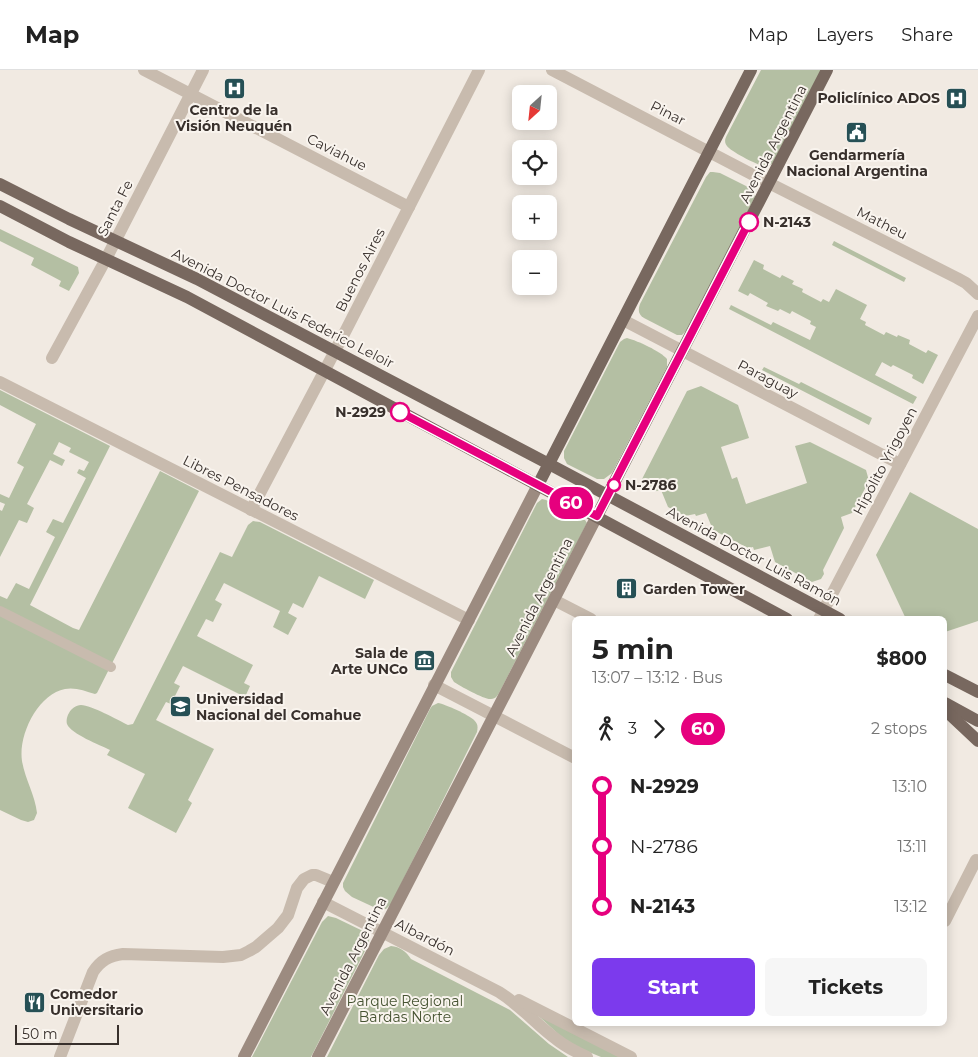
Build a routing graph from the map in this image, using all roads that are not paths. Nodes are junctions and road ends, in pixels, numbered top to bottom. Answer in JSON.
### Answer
{"nodes":[{"id":1,"x":144,"y":70,"type":"edge"},
{"id":2,"x":203,"y":70,"type":"edge"},
{"id":3,"x":479,"y":70,"type":"edge"},
{"id":4,"x":552,"y":70,"type":"edge"},
{"id":5,"x":751,"y":70,"type":"edge"},
{"id":6,"x":827,"y":70,"type":"edge"},
{"id":7,"x":191,"y":94,"type":"junction"},
{"id":8,"x":709,"y":151,"type":"junction"},
{"id":9,"x":769,"y":183,"type":"junction"},
{"id":10,"x":0,"y":184,"type":"edge"},
{"id":11,"x":0,"y":206,"type":"edge"},
{"id":12,"x":409,"y":207,"type":"junction"},
{"id":13,"x":115,"y":241,"type":"junction"},
{"id":14,"x":106,"y":259,"type":"junction"},
{"id":15,"x":978,"y":294,"type":"edge"},
{"id":16,"x":978,"y":316,"type":"edge"},
{"id":17,"x":622,"y":320,"type":"junction"},
{"id":18,"x":335,"y":351,"type":"junction"},
{"id":19,"x":683,"y":351,"type":"junction"},
{"id":20,"x":52,"y":358,"type":"dead end"},
{"id":21,"x":324,"y":371,"type":"junction"},
{"id":22,"x":0,"y":382,"type":"edge"},
{"id":23,"x":549,"y":464,"type":"junction"},
{"id":24,"x":900,"y":464,"type":"junction"},
{"id":25,"x":538,"y":485,"type":"junction"},
{"id":26,"x":608,"y":496,"type":"junction"},
{"id":27,"x":251,"y":510,"type":"junction"},
{"id":28,"x":597,"y":516,"type":"junction"},
{"id":29,"x":554,"y":600,"type":"junction"},
{"id":30,"x":0,"y":611,"type":"edge"},
{"id":31,"x":821,"y":614,"type":"edge"},
{"id":32,"x":585,"y":616,"type":"edge"},
{"id":33,"x":781,"y":616,"type":"edge"},
{"id":34,"x":469,"y":620,"type":"junction"},
{"id":35,"x":111,"y":666,"type":"dead end"},
{"id":36,"x":947,"y":675,"type":"edge"},
{"id":37,"x":434,"y":685,"type":"junction"},
{"id":38,"x":978,"y":692,"type":"edge"},
{"id":39,"x":947,"y":705,"type":"edge"},
{"id":40,"x":947,"y":712,"type":"edge"},
{"id":41,"x":494,"y":716,"type":"junction"},
{"id":42,"x":978,"y":721,"type":"edge"},
{"id":43,"x":978,"y":741,"type":"edge"},
{"id":44,"x":572,"y":756,"type":"edge"},
{"id":45,"x":976,"y":860,"type":"dead end"},
{"id":46,"x":333,"y":882,"type":"junction"},
{"id":47,"x":323,"y":902,"type":"junction"},
{"id":48,"x":947,"y":917,"type":"edge"},
{"id":49,"x":382,"y":932,"type":"junction"},
{"id":50,"x":487,"y":986,"type":"junction"},
{"id":51,"x":60,"y":1057,"type":"edge"},
{"id":52,"x":244,"y":1057,"type":"edge"},
{"id":53,"x":318,"y":1057,"type":"edge"},
{"id":54,"x":587,"y":1057,"type":"edge"},
{"id":55,"x":631,"y":1057,"type":"edge"}],
"edges":[{"from":1,"to":7,"type":"street","name":"Caviahue"},
{"from":2,"to":7,"type":"street","name":"Santa Fe"},
{"from":3,"to":12,"type":"street","name":"Buenos Aires"},
{"from":4,"to":8,"type":"street","name":"Pinar"},
{"from":5,"to":8,"type":"main road"},
{"from":6,"to":9,"type":"main road","name":"Avenida Argentina"},
{"from":7,"to":12,"type":"street","name":"Caviahue"},
{"from":7,"to":13,"type":"street","name":"Santa Fe"},
{"from":8,"to":9,"type":"street","name":"Pinar"},
{"from":8,"to":17,"type":"main road"},
{"from":9,"to":15,"type":"street","name":"Matheu"},
{"from":9,"to":19,"type":"main road","name":"Avenida Argentina"},
{"from":10,"to":13,"type":"main road","name":"Avenida Doctor Luis Federico Leloir"},
{"from":11,"to":14,"type":"main road"},
{"from":12,"to":18,"type":"street","name":"Buenos Aires"},
{"from":13,"to":14,"type":"street","name":"Santa Fe"},
{"from":13,"to":18,"type":"main road","name":"Avenida Doctor Luis Federico Leloir"},
{"from":14,"to":20,"type":"street","name":"Santa Fe"},
{"from":14,"to":21,"type":"main road"},
{"from":16,"to":24,"type":"street","name":"Hipólito Yrigoyen"},
{"from":17,"to":19,"type":"street","name":"Paraguay"},
{"from":17,"to":23,"type":"main road"},
{"from":18,"to":21,"type":"street","name":"Buenos Aires"},
{"from":18,"to":23,"type":"main road","name":"Avenida Doctor Luis Federico Leloir"},
{"from":19,"to":24,"type":"street","name":"Paraguay"},
{"from":19,"to":26,"type":"main road","name":"Avenida Argentina"},
{"from":21,"to":25,"type":"main road"},
{"from":21,"to":27,"type":"street","name":"Buenos Aires"},
{"from":22,"to":27,"type":"street","name":"Libres Pensadores"},
{"from":23,"to":25,"type":"main road"},
{"from":23,"to":26,"type":"main road","name":"Avenida Doctor Luis Ramón"},
{"from":24,"to":31,"type":"street","name":"Hipólito Yrigoyen"},
{"from":25,"to":28,"type":"main road"},
{"from":25,"to":34,"type":"main road"},
{"from":26,"to":28,"type":"main road","name":"Avenida Argentina"},
{"from":26,"to":31,"type":"main road","name":"Avenida Doctor Luis Ramón"},
{"from":27,"to":34,"type":"street","name":"Libres Pensadores"},
{"from":28,"to":29,"type":"main road","name":"Avenida Argentina"},
{"from":28,"to":33,"type":"main road"},
{"from":29,"to":32,"type":"street"},
{"from":29,"to":41,"type":"main road","name":"Avenida Argentina"},
{"from":30,"to":35,"type":"street"},
{"from":34,"to":37,"type":"main road"},
{"from":36,"to":38,"type":"main road"},
{"from":37,"to":41,"type":"street"},
{"from":37,"to":46,"type":"main road"},
{"from":39,"to":42,"type":"main road"},
{"from":40,"to":43,"type":"main road"},
{"from":41,"to":44,"type":"street"},
{"from":41,"to":49,"type":"main road","name":"Avenida Argentina"},
{"from":45,"to":48,"type":"street"},
{"from":46,"to":47,"type":"main road"},
{"from":46,"to":51,"type":"street"},
{"from":47,"to":49,"type":"street","name":"Albardón"},
{"from":47,"to":52,"type":"main road"},
{"from":49,"to":50,"type":"street","name":"Albardón"},
{"from":49,"to":53,"type":"main road","name":"Avenida Argentina"},
{"from":50,"to":54,"type":"street","name":"Albardón"},
{"from":50,"to":55,"type":"street","name":"Albardón"}]}
